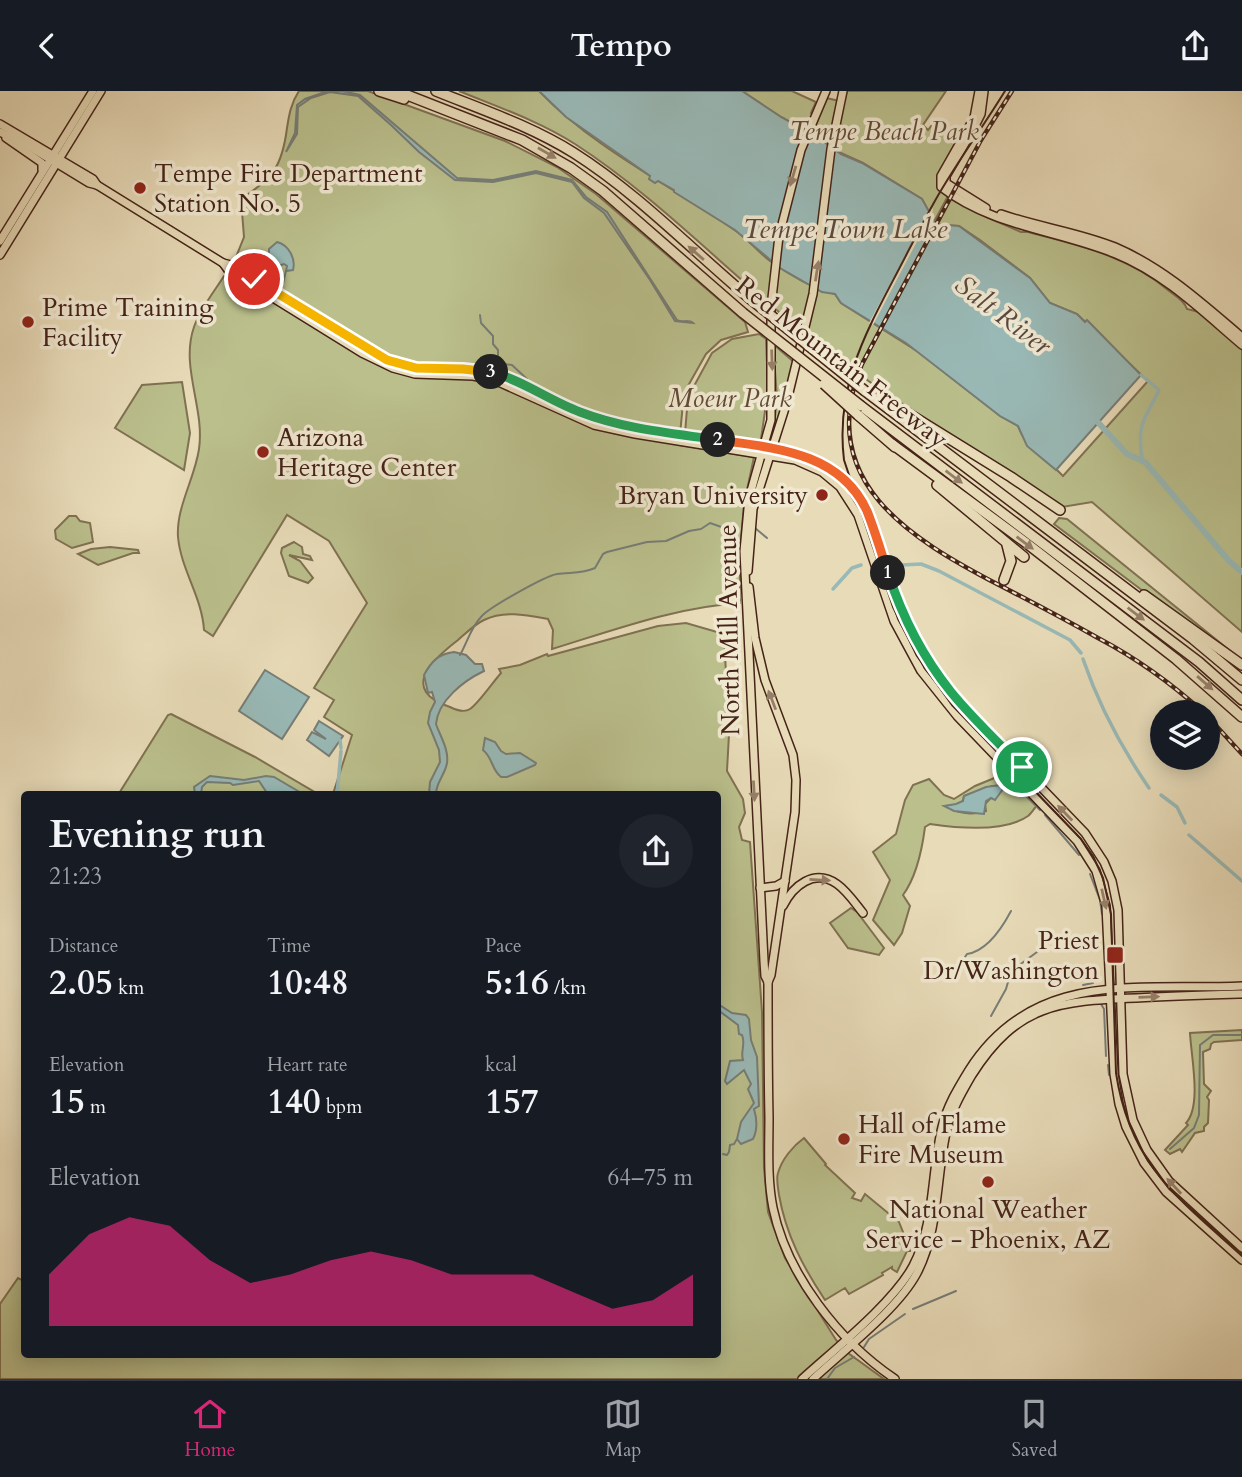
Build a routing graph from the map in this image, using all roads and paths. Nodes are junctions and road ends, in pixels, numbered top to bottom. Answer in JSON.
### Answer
{"nodes":[{"id":1,"x":93,"y":91,"type":"edge"},
{"id":2,"x":101,"y":91,"type":"edge"},
{"id":3,"x":379,"y":91,"type":"edge"},
{"id":4,"x":397,"y":91,"type":"edge"},
{"id":5,"x":436,"y":91,"type":"edge"},
{"id":6,"x":451,"y":91,"type":"edge"},
{"id":7,"x":826,"y":91,"type":"edge"},
{"id":8,"x":843,"y":91,"type":"edge"},
{"id":9,"x":982,"y":91,"type":"edge"},
{"id":10,"x":420,"y":100,"type":"junction"},
{"id":11,"x":506,"y":118,"type":"junction"},
{"id":12,"x":0,"y":124,"type":"edge"},
{"id":13,"x":0,"y":133,"type":"edge"},
{"id":14,"x":55,"y":158,"type":"junction"},
{"id":15,"x":42,"y":172,"type":"junction"},
{"id":16,"x":0,"y":241,"type":"edge"},
{"id":17,"x":0,"y":255,"type":"edge"},
{"id":18,"x":1242,"y":337,"type":"edge"},
{"id":19,"x":1242,"y":345,"type":"edge"},
{"id":20,"x":866,"y":389,"type":"junction"},
{"id":21,"x":860,"y":411,"type":"junction"},
{"id":22,"x":892,"y":444,"type":"junction"},
{"id":23,"x":767,"y":451,"type":"junction"},
{"id":24,"x":1060,"y":510,"type":"dead end"},
{"id":25,"x":998,"y":536,"type":"junction"},
{"id":26,"x":1024,"y":557,"type":"dead end"},
{"id":27,"x":1096,"y":566,"type":"junction"},
{"id":28,"x":1004,"y":580,"type":"dead end"},
{"id":29,"x":757,"y":649,"type":"junction"},
{"id":30,"x":747,"y":653,"type":"junction"},
{"id":31,"x":1242,"y":664,"type":"edge"},
{"id":32,"x":1242,"y":680,"type":"edge"},
{"id":33,"x":1242,"y":700,"type":"edge"},
{"id":34,"x":1242,"y":717,"type":"edge"},
{"id":35,"x":785,"y":881,"type":"junction"},
{"id":36,"x":760,"y":887,"type":"junction"},
{"id":37,"x":780,"y":913,"type":"junction"},
{"id":38,"x":863,"y":913,"type":"dead end"},
{"id":39,"x":777,"y":932,"type":"junction"},
{"id":40,"x":762,"y":933,"type":"junction"},
{"id":41,"x":768,"y":982,"type":"junction"},
{"id":42,"x":1240,"y":986,"type":"edge"},
{"id":43,"x":1110,"y":994,"type":"junction"},
{"id":44,"x":1121,"y":994,"type":"junction"},
{"id":45,"x":1242,"y":994,"type":"edge"},
{"id":46,"x":1211,"y":995,"type":"junction"},
{"id":47,"x":1068,"y":1003,"type":"junction"},
{"id":48,"x":1111,"y":1009,"type":"junction"},
{"id":49,"x":1242,"y":1248,"type":"edge"},
{"id":50,"x":1242,"y":1260,"type":"edge"},
{"id":51,"x":908,"y":1281,"type":"junction"},
{"id":52,"x":848,"y":1341,"type":"junction"},
{"id":53,"x":802,"y":1379,"type":"edge"},
{"id":54,"x":813,"y":1379,"type":"edge"},
{"id":55,"x":895,"y":1379,"type":"edge"}],
"edges":[{"from":1,"to":14,"type":"main road"},
{"from":2,"to":14,"type":"main road"},
{"from":3,"to":10,"type":"highway"},
{"from":4,"to":10,"type":"highway","name":"Red Mountain Freeway"},
{"from":5,"to":11,"type":"highway","name":"Red Mountain Freeway"},
{"from":6,"to":11,"type":"highway"},
{"from":7,"to":23,"type":"main road","name":"North Mill Avenue","one_way":true},
{"from":23,"to":8,"type":"main road","name":"North Mill Avenue","one_way":true},
{"from":9,"to":18,"type":"main road"},
{"from":9,"to":19,"type":"main road"},
{"from":10,"to":21,"type":"highway","name":"Red Mountain Freeway","one_way":true,"bridge":true},
{"from":20,"to":11,"type":"highway","name":"Red Mountain Freeway","one_way":true,"bridge":true},
{"from":12,"to":14,"type":"main road"},
{"from":13,"to":14,"type":"main road"},
{"from":13,"to":15,"type":"main road"},
{"from":14,"to":15,"type":"main road"},
{"from":14,"to":17,"type":"main road"},
{"from":14,"to":23,"type":"main road"},
{"from":15,"to":16,"type":"main road"},
{"from":20,"to":24,"type":"highway"},
{"from":20,"to":27,"type":"highway","name":"Red Mountain Freeway"},
{"from":21,"to":22,"type":"highway"},
{"from":21,"to":33,"type":"highway","name":"Red Mountain Freeway","one_way":true},
{"from":22,"to":25,"type":"highway"},
{"from":22,"to":34,"type":"highway","one_way":true},
{"from":23,"to":29,"type":"main road","name":"North Mill Avenue"},
{"from":23,"to":30,"type":"main road","name":"North Mill Avenue"},
{"from":23,"to":43,"type":"main road","one_way":true},
{"from":44,"to":23,"type":"main road","one_way":true},
{"from":25,"to":26,"type":"highway"},
{"from":25,"to":28,"type":"highway"},
{"from":27,"to":31,"type":"highway"},
{"from":27,"to":32,"type":"highway","name":"Red Mountain Freeway"},
{"from":29,"to":30,"type":"main road"},
{"from":35,"to":29,"type":"main road","name":"North Mill Avenue","one_way":true},
{"from":30,"to":36,"type":"main road","name":"North Mill Avenue","one_way":true},
{"from":35,"to":36,"type":"main road"},
{"from":35,"to":37,"type":"main road","name":"North Mill Avenue"},
{"from":36,"to":40,"type":"main road","name":"North Mill Avenue"},
{"from":37,"to":38,"type":"main road","one_way":true},
{"from":37,"to":39,"type":"main road","name":"North Mill Avenue"},
{"from":39,"to":40,"type":"main road"},
{"from":39,"to":41,"type":"main road","name":"North Mill Avenue"},
{"from":40,"to":41,"type":"main road","name":"North Mill Avenue"},
{"from":41,"to":52,"type":"main road","name":"North Mill Avenue"},
{"from":42,"to":44,"type":"main road"},
{"from":42,"to":46,"type":"main road"},
{"from":43,"to":44,"type":"main road"},
{"from":43,"to":47,"type":"main road"},
{"from":43,"to":48,"type":"main road"},
{"from":43,"to":51,"type":"main road"},
{"from":44,"to":46,"type":"main road","one_way":true},
{"from":49,"to":44,"type":"main road","one_way":true},
{"from":45,"to":46,"type":"main road"},
{"from":47,"to":48,"type":"main road"},
{"from":47,"to":51,"type":"main road"},
{"from":48,"to":50,"type":"main road"},
{"from":51,"to":52,"type":"main road"},
{"from":52,"to":53,"type":"main road"},
{"from":52,"to":54,"type":"main road"},
{"from":52,"to":55,"type":"main road","name":"North Mill Avenue"}]}
